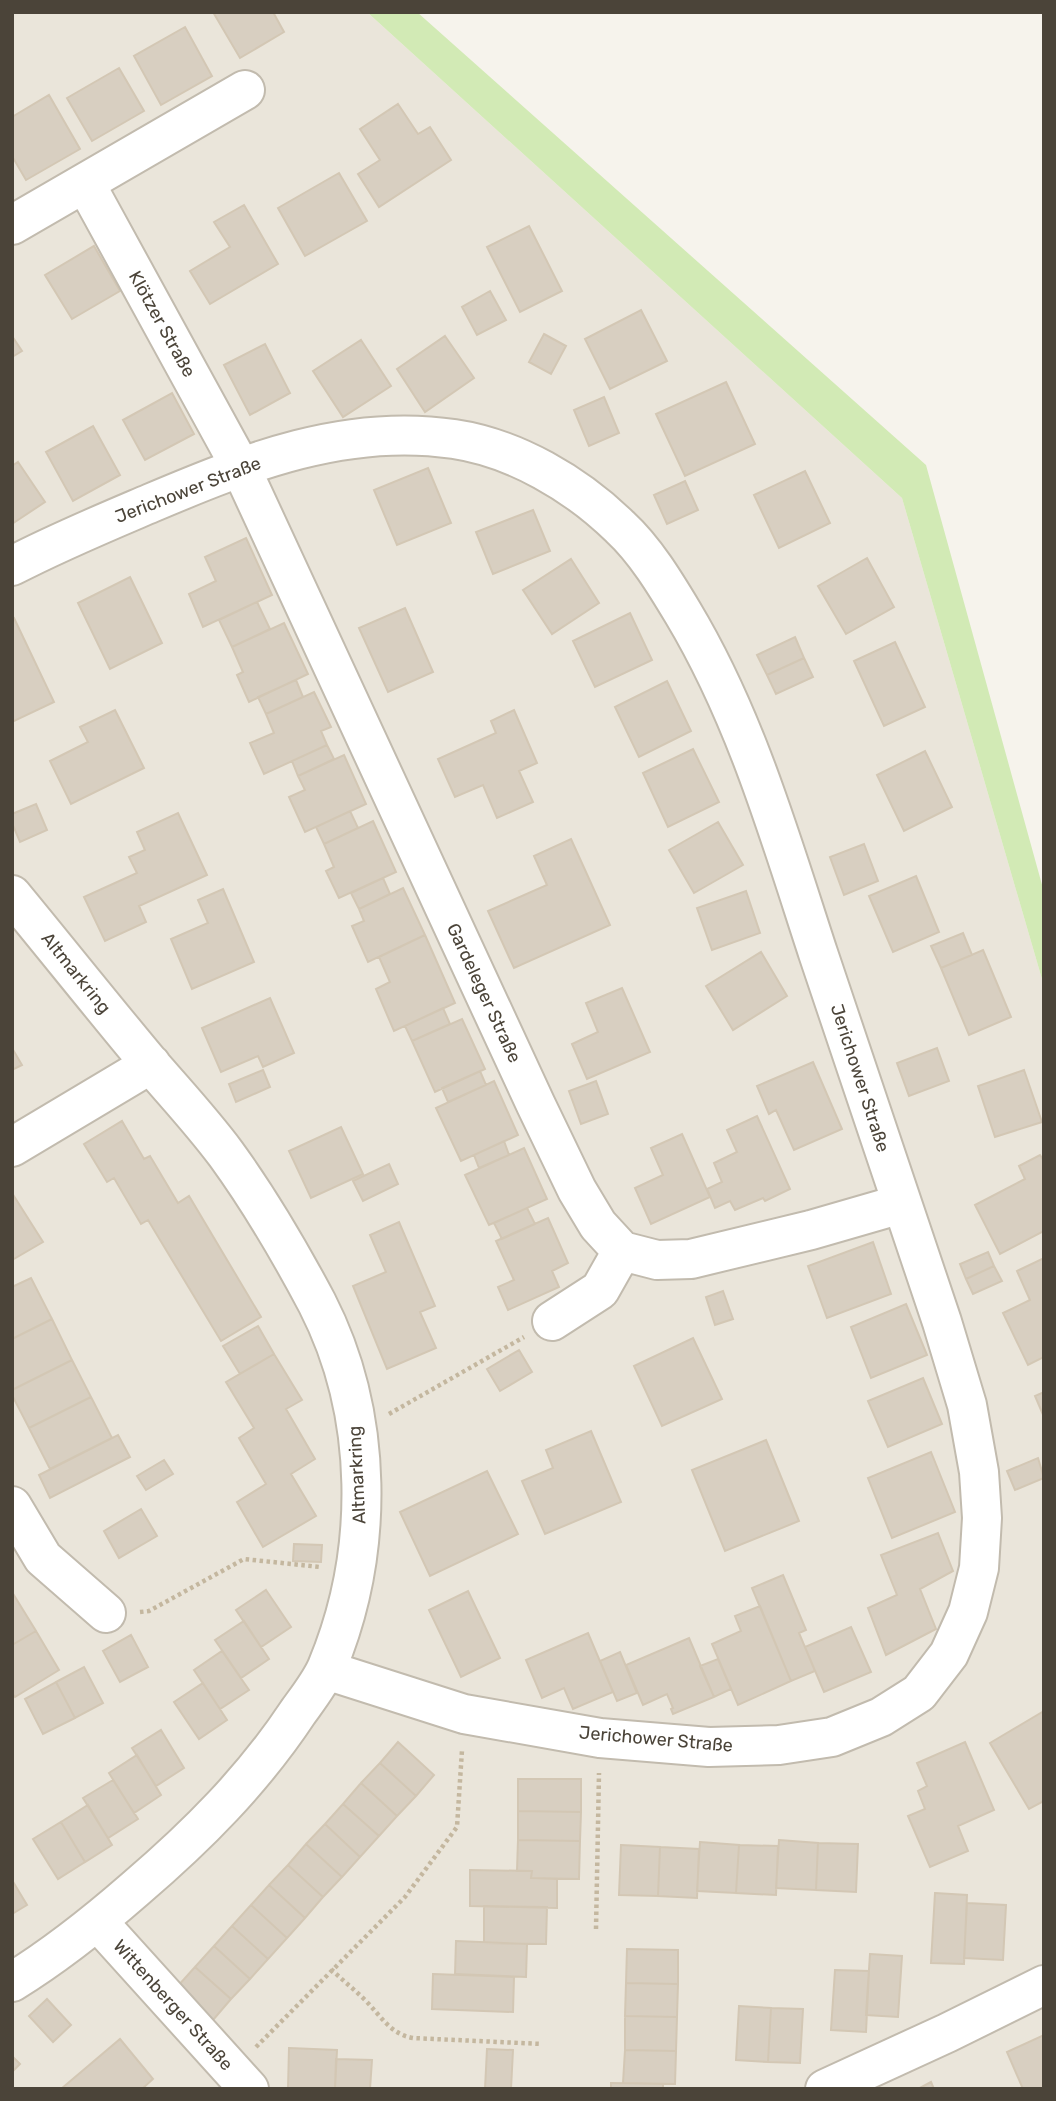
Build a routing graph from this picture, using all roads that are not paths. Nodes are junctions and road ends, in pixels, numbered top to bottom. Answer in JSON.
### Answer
{"nodes":[{"id":1,"x":245,"y":90,"type":"dead end"},
{"id":2,"x":85,"y":183,"type":"junction"},
{"id":3,"x":12,"y":225,"type":"edge"},
{"id":4,"x":240,"y":466,"type":"junction"},
{"id":5,"x":12,"y":566,"type":"edge"},
{"id":6,"x":12,"y":895,"type":"edge"},
{"id":7,"x":150,"y":1064,"type":"junction"},
{"id":8,"x":12,"y":1147,"type":"edge"},
{"id":9,"x":901,"y":1203,"type":"junction"},
{"id":10,"x":622,"y":1251,"type":"junction"},
{"id":11,"x":552,"y":1321,"type":"road end"},
{"id":12,"x":12,"y":1506,"type":"edge"},
{"id":13,"x":106,"y":1613,"type":"road end"},
{"id":14,"x":326,"y":1670,"type":"junction"},
{"id":15,"x":97,"y":1922,"type":"junction"},
{"id":16,"x":12,"y":1982,"type":"edge"},
{"id":17,"x":1044,"y":1985,"type":"edge"},
{"id":18,"x":241,"y":2080,"type":"edge"},
{"id":19,"x":825,"y":2089,"type":"edge"}],
"edges":[{"from":1,"to":2,"type":"street"},
{"from":2,"to":3,"type":"street"},
{"from":2,"to":4,"type":"street","name":"Klötzer Straße"},
{"from":4,"to":5,"type":"street","name":"Jerichower Straße"},
{"from":4,"to":9,"type":"street","name":"Jerichower Straße"},
{"from":4,"to":10,"type":"street","name":"Gardeleger Straße"},
{"from":6,"to":7,"type":"street","name":"Altmarkring"},
{"from":7,"to":8,"type":"street"},
{"from":7,"to":14,"type":"street","name":"Altmarkring"},
{"from":9,"to":10,"type":"street"},
{"from":9,"to":14,"type":"street","name":"Jerichower Straße"},
{"from":10,"to":11,"type":"street"},
{"from":12,"to":13,"type":"street"},
{"from":14,"to":15,"type":"street","name":"Altmarkring"},
{"from":15,"to":16,"type":"street","name":"Altmarkring"},
{"from":15,"to":18,"type":"street","name":"Wittenberger Straße"},
{"from":17,"to":19,"type":"street"}]}
